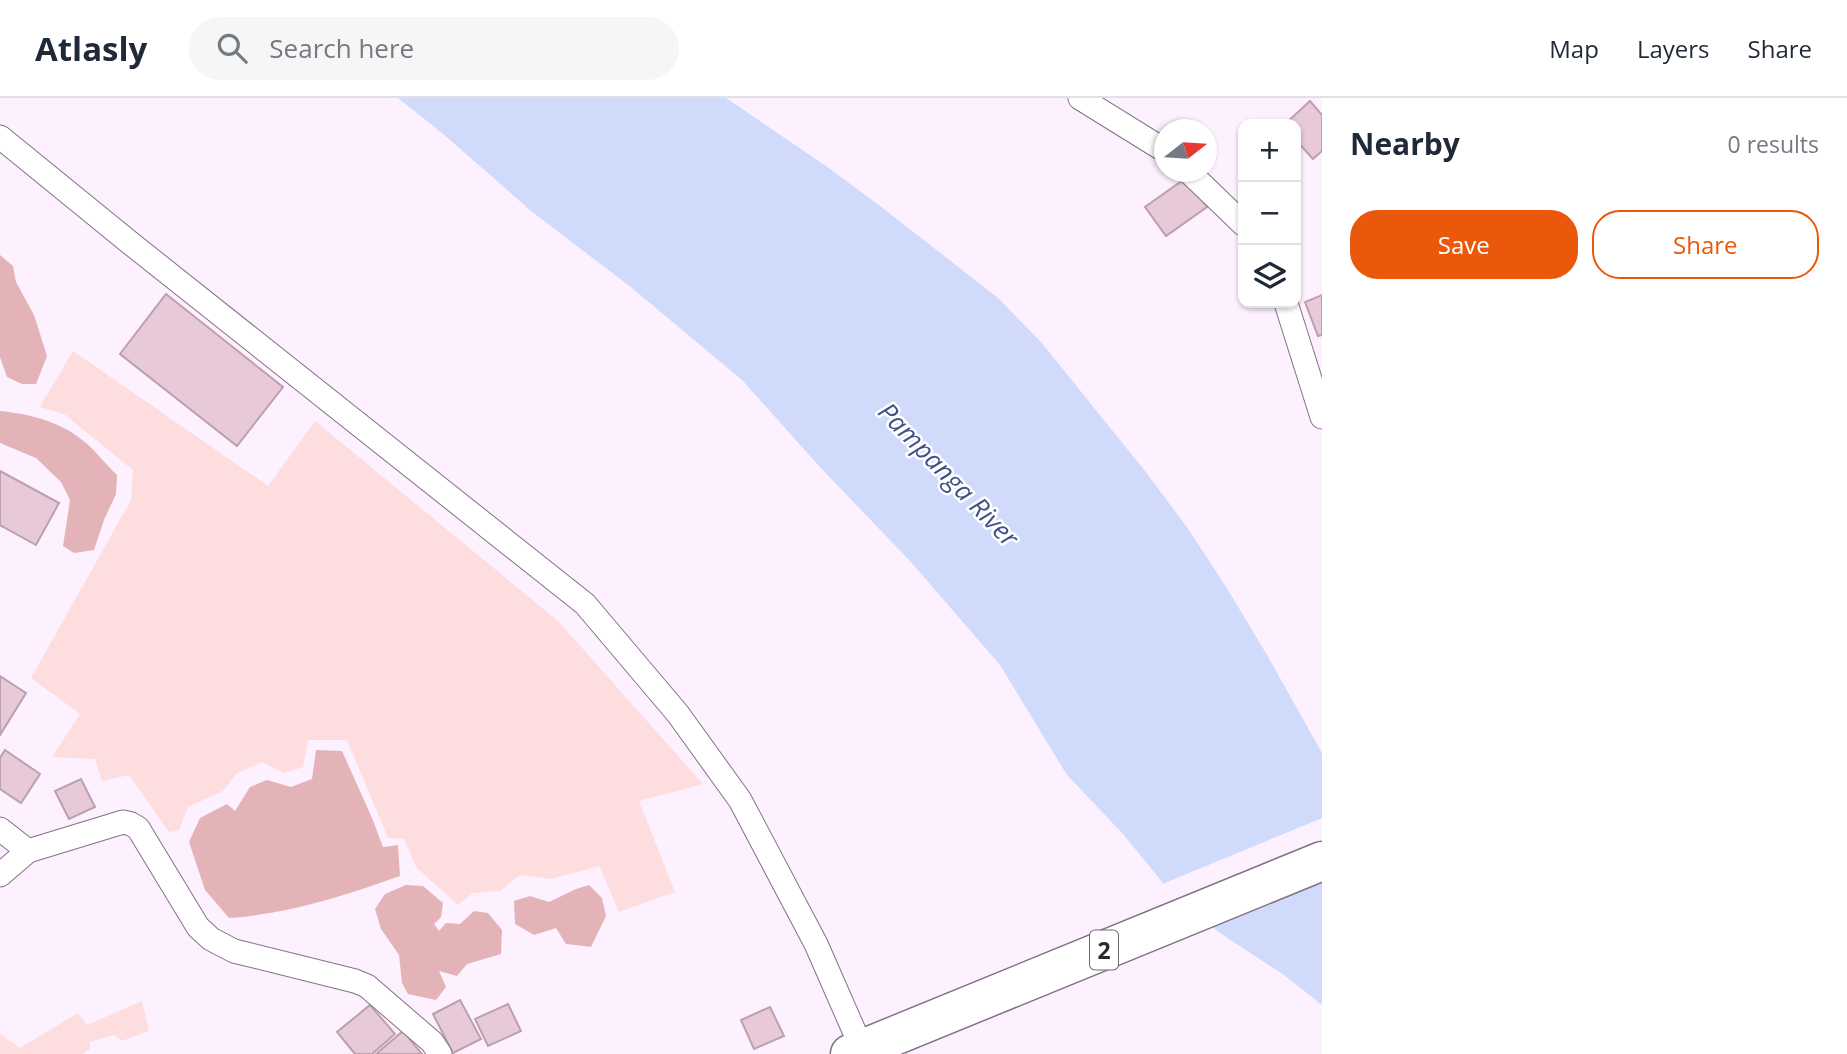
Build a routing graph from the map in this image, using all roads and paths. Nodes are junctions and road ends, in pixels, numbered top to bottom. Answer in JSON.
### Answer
{"nodes":[{"id":1,"x":1080,"y":98,"type":"edge"},
{"id":2,"x":0,"y":136,"type":"edge"},
{"id":3,"x":1154,"y":144,"type":"edge"},
{"id":4,"x":1199,"y":182,"type":"edge"},
{"id":5,"x":1238,"y":219,"type":"edge"},
{"id":6,"x":1288,"y":308,"type":"edge"},
{"id":7,"x":1315,"y":367,"type":"edge"},
{"id":8,"x":1322,"y":417,"type":"edge"},
{"id":9,"x":0,"y":829,"type":"edge"},
{"id":10,"x":28,"y":851,"type":"junction"},
{"id":11,"x":1322,"y":861,"type":"edge"},
{"id":12,"x":0,"y":875,"type":"edge"},
{"id":13,"x":866,"y":1048,"type":"edge"},
{"id":14,"x":439,"y":1054,"type":"edge"}],
"edges":[{"from":1,"to":3,"type":"street"},
{"from":2,"to":13,"type":"street"},
{"from":4,"to":5,"type":"street"},
{"from":6,"to":7,"type":"street"},
{"from":7,"to":8,"type":"street"},
{"from":9,"to":10,"type":"street"},
{"from":10,"to":12,"type":"street"},
{"from":10,"to":14,"type":"street"},
{"from":11,"to":13,"type":"highway","number":"2"}]}
